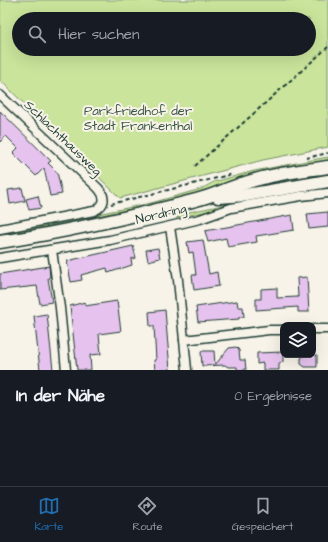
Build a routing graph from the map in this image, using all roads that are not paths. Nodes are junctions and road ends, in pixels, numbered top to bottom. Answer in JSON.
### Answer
{"nodes":[{"id":1,"x":0,"y":95,"type":"edge"},
{"id":2,"x":328,"y":166,"type":"edge"},
{"id":3,"x":328,"y":181,"type":"edge"},
{"id":4,"x":328,"y":193,"type":"edge"},
{"id":5,"x":202,"y":198,"type":"junction"},
{"id":6,"x":170,"y":227,"type":"junction"},
{"id":7,"x":0,"y":229,"type":"edge"},
{"id":8,"x":0,"y":242,"type":"edge"},
{"id":9,"x":52,"y":250,"type":"junction"},
{"id":10,"x":0,"y":258,"type":"edge"},
{"id":11,"x":316,"y":329,"type":"edge"},
{"id":12,"x":328,"y":329,"type":"edge"},
{"id":13,"x":280,"y":330,"type":"edge"},
{"id":14,"x":184,"y":340,"type":"junction"},
{"id":15,"x":66,"y":370,"type":"edge"},
{"id":16,"x":187,"y":370,"type":"edge"}],
"edges":[{"from":1,"to":7,"type":"street","name":"Schlachthausweg"},
{"from":2,"to":5,"type":"main road","name":"Nordring"},
{"from":3,"to":5,"type":"main road","name":"Nordring"},
{"from":4,"to":6,"type":"street","name":"Nordring"},
{"from":5,"to":8,"type":"main road","name":"Nordring"},
{"from":6,"to":9,"type":"street","name":"Nordring"},
{"from":6,"to":14,"type":"street"},
{"from":9,"to":10,"type":"street","name":"Nordring"},
{"from":9,"to":15,"type":"street"},
{"from":11,"to":12,"type":"street"},
{"from":13,"to":14,"type":"street"},
{"from":14,"to":16,"type":"street"}]}
